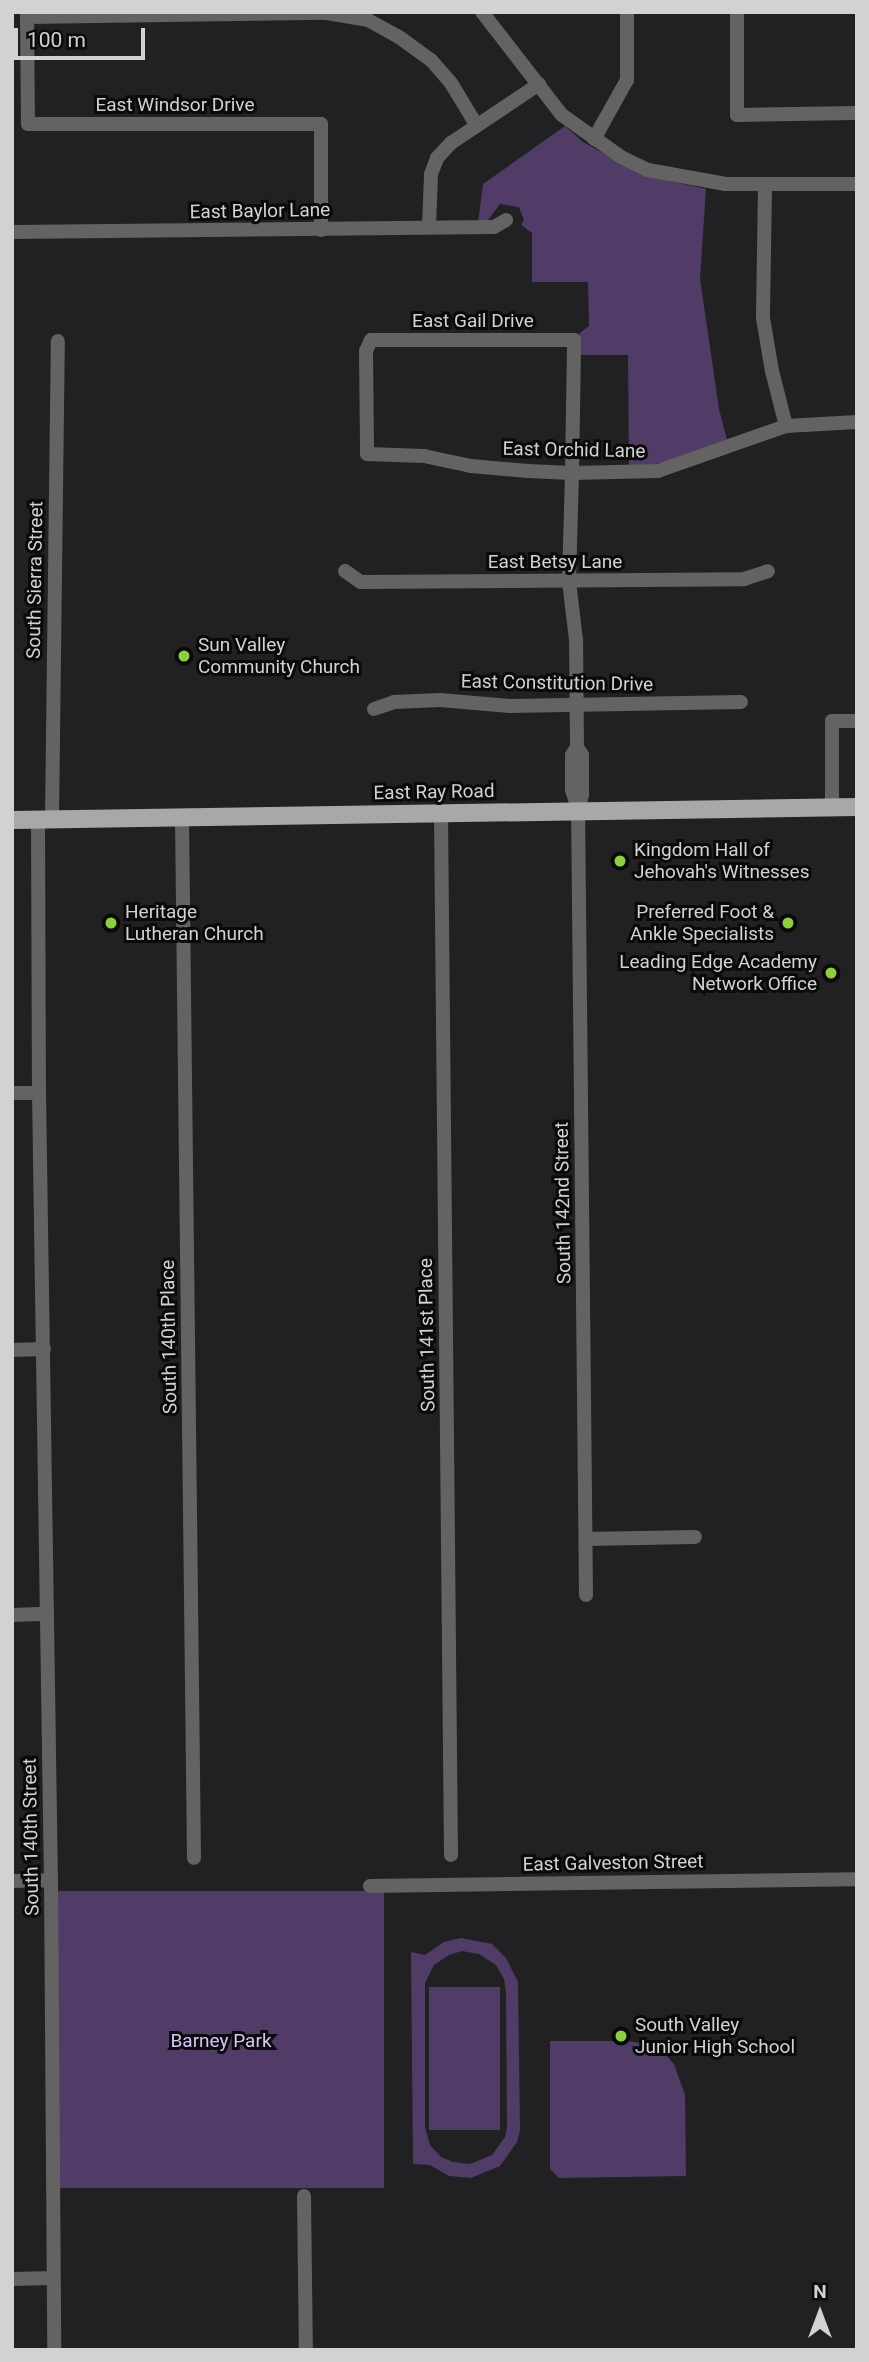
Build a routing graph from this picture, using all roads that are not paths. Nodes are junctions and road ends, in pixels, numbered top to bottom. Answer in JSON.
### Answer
{"nodes":[{"id":1,"x":482,"y":12,"type":"edge"},
{"id":2,"x":627,"y":12,"type":"edge"},
{"id":3,"x":737,"y":12,"type":"edge"},
{"id":4,"x":27,"y":15,"type":"edge"},
{"id":5,"x":539,"y":84,"type":"junction"},
{"id":6,"x":857,"y":113,"type":"edge"},
{"id":7,"x":477,"y":126,"type":"junction"},
{"id":8,"x":593,"y":139,"type":"junction"},
{"id":9,"x":857,"y":184,"type":"edge"},
{"id":10,"x":765,"y":186,"type":"junction"},
{"id":11,"x":506,"y":220,"type":"dead end"},
{"id":12,"x":429,"y":227,"type":"junction"},
{"id":13,"x":321,"y":230,"type":"junction"},
{"id":14,"x":12,"y":232,"type":"edge"},
{"id":15,"x":575,"y":340,"type":"joint"},
{"id":16,"x":58,"y":341,"type":"dead end"},
{"id":17,"x":857,"y":422,"type":"edge"},
{"id":18,"x":786,"y":426,"type":"junction"},
{"id":19,"x":367,"y":454,"type":"joint"},
{"id":20,"x":572,"y":473,"type":"junction"},
{"id":21,"x":345,"y":571,"type":"dead end"},
{"id":22,"x":768,"y":571,"type":"dead end"},
{"id":23,"x":569,"y":581,"type":"junction"},
{"id":24,"x":741,"y":702,"type":"dead end"},
{"id":25,"x":577,"y":705,"type":"junction"},
{"id":26,"x":374,"y":709,"type":"dead end"},
{"id":27,"x":857,"y":720,"type":"edge"},
{"id":28,"x":832,"y":807,"type":"junction"},
{"id":29,"x":857,"y":807,"type":"edge"},
{"id":30,"x":578,"y":810,"type":"junction"},
{"id":31,"x":441,"y":814,"type":"junction"},
{"id":32,"x":182,"y":817,"type":"junction"},
{"id":33,"x":45,"y":819,"type":"junction"},
{"id":34,"x":12,"y":820,"type":"edge"},
{"id":35,"x":12,"y":1093,"type":"edge"},
{"id":36,"x":38,"y":1093,"type":"junction"},
{"id":37,"x":44,"y":1349,"type":"junction"},
{"id":38,"x":12,"y":1350,"type":"edge"},
{"id":39,"x":695,"y":1537,"type":"dead end"},
{"id":40,"x":586,"y":1539,"type":"junction"},
{"id":41,"x":586,"y":1595,"type":"dead end"},
{"id":42,"x":47,"y":1614,"type":"junction"},
{"id":43,"x":12,"y":1615,"type":"edge"},
{"id":44,"x":452,"y":1855,"type":"dead end"},
{"id":45,"x":194,"y":1858,"type":"dead end"},
{"id":46,"x":857,"y":1879,"type":"edge"},
{"id":47,"x":51,"y":1880,"type":"junction"},
{"id":48,"x":12,"y":1881,"type":"edge"},
{"id":49,"x":370,"y":1886,"type":"dead end"},
{"id":50,"x":304,"y":2196,"type":"dead end"},
{"id":51,"x":53,"y":2278,"type":"junction"},
{"id":52,"x":12,"y":2279,"type":"edge"},
{"id":53,"x":54,"y":2350,"type":"edge"},
{"id":54,"x":306,"y":2350,"type":"edge"}],
"edges":[{"from":1,"to":5,"type":"street"},
{"from":2,"to":8,"type":"street"},
{"from":3,"to":6,"type":"street"},
{"from":4,"to":7,"type":"street"},
{"from":4,"to":13,"type":"street","name":"East Windsor Drive"},
{"from":5,"to":7,"type":"street"},
{"from":5,"to":8,"type":"street"},
{"from":7,"to":12,"type":"street"},
{"from":8,"to":10,"type":"street"},
{"from":9,"to":10,"type":"street"},
{"from":10,"to":18,"type":"street"},
{"from":11,"to":12,"type":"street","name":"East Baylor Lane"},
{"from":12,"to":13,"type":"street","name":"East Baylor Lane"},
{"from":13,"to":14,"type":"street","name":"East Baylor Lane"},
{"from":15,"to":19,"type":"street","name":"East Gail Drive"},
{"from":15,"to":20,"type":"street","name":"South 142nd Street"},
{"from":16,"to":33,"type":"street","name":"South Sierra Street"},
{"from":17,"to":18,"type":"street","name":"East Orchid Lane"},
{"from":18,"to":20,"type":"street","name":"East Orchid Lane"},
{"from":19,"to":20,"type":"street","name":"East Orchid Lane"},
{"from":20,"to":23,"type":"street","name":"South 142nd Street"},
{"from":21,"to":23,"type":"street","name":"East Betsy Lane"},
{"from":22,"to":23,"type":"street","name":"East Betsy Lane"},
{"from":23,"to":25,"type":"street","name":"South 142nd Street"},
{"from":24,"to":25,"type":"street","name":"East Constitution Drive"},
{"from":25,"to":26,"type":"street","name":"East Constitution Drive"},
{"from":25,"to":30,"type":"street","name":"South 142nd Street"},
{"from":27,"to":28,"type":"street"},
{"from":28,"to":29,"type":"main road","name":"East Ray Road"},
{"from":28,"to":30,"type":"main road","name":"East Ray Road"},
{"from":30,"to":31,"type":"main road","name":"East Ray Road"},
{"from":30,"to":40,"type":"street","name":"South 142nd Street"},
{"from":31,"to":32,"type":"main road","name":"East Ray Road"},
{"from":31,"to":44,"type":"street","name":"South 141st Place"},
{"from":32,"to":33,"type":"main road","name":"East Ray Road"},
{"from":32,"to":45,"type":"street","name":"South 140th Place"},
{"from":33,"to":34,"type":"main road","name":"East Ray Road"},
{"from":33,"to":36,"type":"street","name":"South 140th Street"},
{"from":35,"to":36,"type":"street"},
{"from":36,"to":37,"type":"street","name":"South 140th Street"},
{"from":37,"to":38,"type":"street"},
{"from":37,"to":42,"type":"street","name":"South 140th Street"},
{"from":39,"to":40,"type":"street"},
{"from":40,"to":41,"type":"street","name":"South 142nd Street"},
{"from":42,"to":43,"type":"street"},
{"from":42,"to":47,"type":"street","name":"South 140th Street"},
{"from":46,"to":49,"type":"street","name":"East Galveston Street"},
{"from":47,"to":48,"type":"street"},
{"from":47,"to":51,"type":"street","name":"South 140th Street"},
{"from":50,"to":54,"type":"street"},
{"from":51,"to":52,"type":"street"},
{"from":51,"to":53,"type":"street","name":"South 140th Street"}]}
